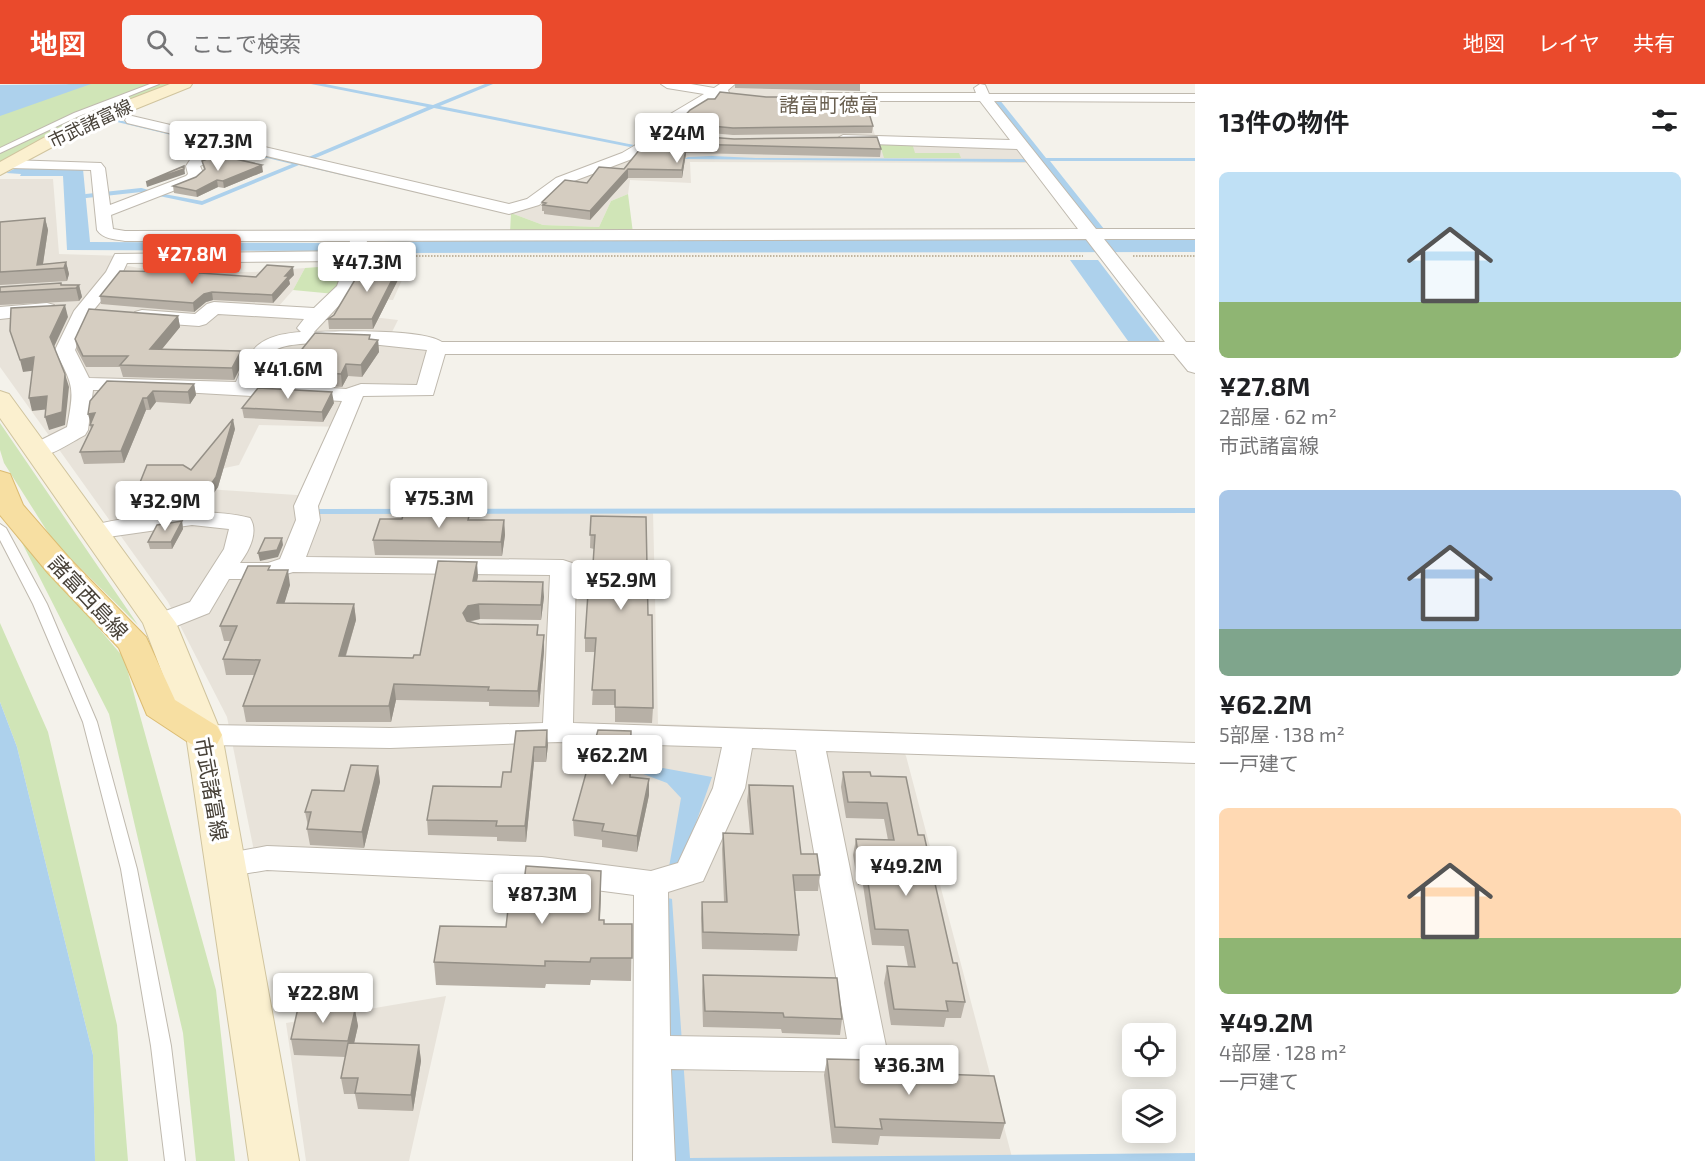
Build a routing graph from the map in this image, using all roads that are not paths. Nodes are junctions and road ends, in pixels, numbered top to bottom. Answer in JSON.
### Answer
{"nodes":[{"id":1,"x":141,"y":84,"type":"edge"},
{"id":2,"x":156,"y":84,"type":"edge"},
{"id":3,"x":184,"y":84,"type":"edge"},
{"id":4,"x":667,"y":84,"type":"edge"},
{"id":5,"x":729,"y":84,"type":"edge"},
{"id":6,"x":979,"y":84,"type":"edge"},
{"id":7,"x":714,"y":92,"type":"junction"},
{"id":8,"x":739,"y":95,"type":"edge"},
{"id":9,"x":815,"y":97,"type":"edge"},
{"id":10,"x":984,"y":98,"type":"junction"},
{"id":11,"x":1195,"y":98,"type":"edge"},
{"id":12,"x":112,"y":99,"type":"junction"},
{"id":13,"x":132,"y":120,"type":"dead end"},
{"id":14,"x":831,"y":139,"type":"edge"},
{"id":15,"x":1022,"y":145,"type":"junction"},
{"id":16,"x":238,"y":148,"type":"junction"},
{"id":17,"x":3,"y":161,"type":"edge"},
{"id":18,"x":509,"y":209,"type":"junction"},
{"id":19,"x":103,"y":213,"type":"junction"},
{"id":20,"x":1195,"y":234,"type":"edge"},
{"id":21,"x":501,"y":235,"type":"junction"},
{"id":22,"x":1091,"y":236,"type":"junction"},
{"id":23,"x":358,"y":247,"type":"junction"},
{"id":24,"x":104,"y":286,"type":"junction"},
{"id":25,"x":80,"y":288,"type":"edge"},
{"id":26,"x":84,"y":310,"type":"junction"},
{"id":27,"x":0,"y":313,"type":"edge"},
{"id":28,"x":316,"y":314,"type":"junction"},
{"id":29,"x":301,"y":338,"type":"junction"},
{"id":30,"x":437,"y":348,"type":"junction"},
{"id":31,"x":1187,"y":348,"type":"edge"},
{"id":32,"x":1195,"y":367,"type":"edge"},
{"id":33,"x":82,"y":384,"type":"junction"},
{"id":34,"x":244,"y":389,"type":"junction"},
{"id":35,"x":349,"y":395,"type":"junction"},
{"id":36,"x":0,"y":399,"type":"edge"},
{"id":37,"x":37,"y":451,"type":"junction"},
{"id":38,"x":2,"y":506,"type":"edge"},
{"id":39,"x":94,"y":532,"type":"junction"},
{"id":40,"x":291,"y":564,"type":"junction"},
{"id":41,"x":221,"y":571,"type":"junction"},
{"id":42,"x":159,"y":623,"type":"junction"},
{"id":43,"x":558,"y":732,"type":"junction"},
{"id":44,"x":204,"y":735,"type":"junction"},
{"id":45,"x":739,"y":739,"type":"junction"},
{"id":46,"x":809,"y":741,"type":"junction"},
{"id":47,"x":1194,"y":754,"type":"edge"},
{"id":48,"x":225,"y":865,"type":"junction"},
{"id":49,"x":651,"y":884,"type":"junction"},
{"id":50,"x":651,"y":1052,"type":"junction"},
{"id":51,"x":175,"y":1161,"type":"edge"},
{"id":52,"x":274,"y":1161,"type":"edge"},
{"id":53,"x":654,"y":1161,"type":"edge"}],
"edges":[{"from":1,"to":12,"type":"lane"},
{"from":2,"to":12,"type":"lane"},
{"from":3,"to":17,"type":"main road","name":"市武諸富線"},
{"from":4,"to":7,"type":"street"},
{"from":5,"to":7,"type":"street"},
{"from":6,"to":10,"type":"street"},
{"from":7,"to":8,"type":"street"},
{"from":7,"to":18,"type":"street"},
{"from":9,"to":10,"type":"street"},
{"from":10,"to":11,"type":"street"},
{"from":10,"to":15,"type":"street"},
{"from":12,"to":17,"type":"lane"},
{"from":13,"to":16,"type":"street"},
{"from":14,"to":15,"type":"street"},
{"from":15,"to":22,"type":"street"},
{"from":16,"to":18,"type":"street"},
{"from":16,"to":19,"type":"street"},
{"from":17,"to":19,"type":"street"},
{"from":18,"to":21,"type":"street"},
{"from":19,"to":23,"type":"street"},
{"from":20,"to":22,"type":"street"},
{"from":21,"to":22,"type":"street"},
{"from":21,"to":23,"type":"street"},
{"from":22,"to":31,"type":"street"},
{"from":23,"to":24,"type":"street"},
{"from":23,"to":28,"type":"street"},
{"from":24,"to":25,"type":"street"},
{"from":24,"to":26,"type":"street"},
{"from":26,"to":27,"type":"street"},
{"from":26,"to":28,"type":"street"},
{"from":26,"to":33,"type":"street"},
{"from":28,"to":29,"type":"street"},
{"from":29,"to":30,"type":"street"},
{"from":29,"to":34,"type":"street"},
{"from":30,"to":31,"type":"street"},
{"from":30,"to":35,"type":"street"},
{"from":31,"to":32,"type":"street"},
{"from":33,"to":34,"type":"street"},
{"from":33,"to":37,"type":"street"},
{"from":34,"to":35,"type":"street"},
{"from":35,"to":40,"type":"street"},
{"from":36,"to":37,"type":"main road","name":"市武諸富線"},
{"from":37,"to":39,"type":"main road","name":"市武諸富線"},
{"from":38,"to":44,"type":"main road","name":"諸富西島線"},
{"from":38,"to":51,"type":"lane"},
{"from":39,"to":41,"type":"street"},
{"from":39,"to":42,"type":"main road","name":"市武諸富線"},
{"from":40,"to":41,"type":"street"},
{"from":40,"to":43,"type":"street"},
{"from":41,"to":42,"type":"street"},
{"from":42,"to":44,"type":"main road","name":"市武諸富線"},
{"from":43,"to":44,"type":"street"},
{"from":43,"to":45,"type":"street"},
{"from":44,"to":48,"type":"main road","name":"市武諸富線"},
{"from":45,"to":46,"type":"street"},
{"from":45,"to":49,"type":"street"},
{"from":46,"to":47,"type":"street"},
{"from":46,"to":50,"type":"street"},
{"from":48,"to":49,"type":"street"},
{"from":48,"to":52,"type":"main road","name":"市武諸富線"},
{"from":49,"to":50,"type":"street"},
{"from":50,"to":53,"type":"street"}]}
